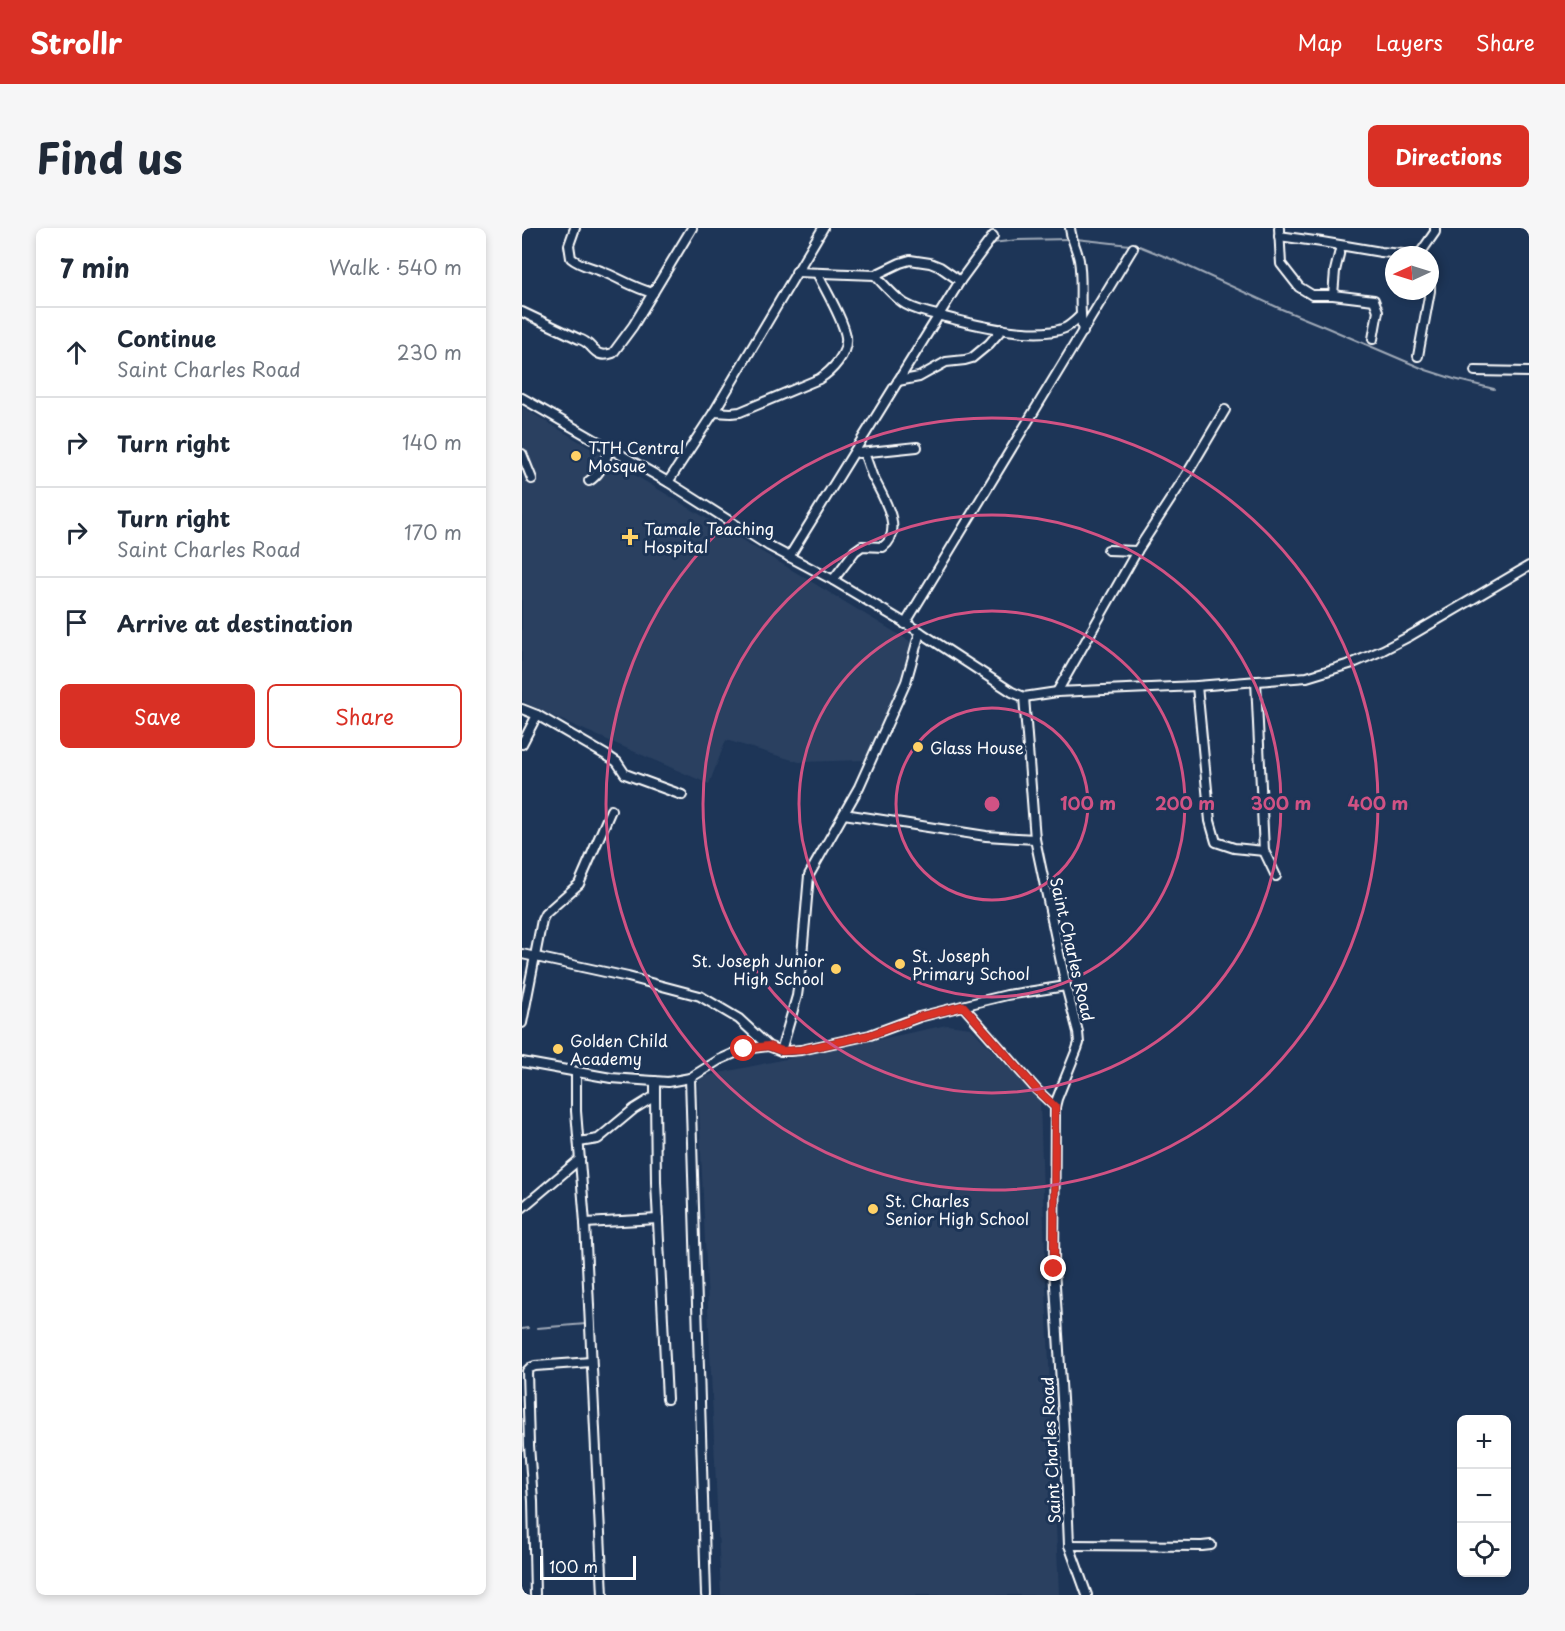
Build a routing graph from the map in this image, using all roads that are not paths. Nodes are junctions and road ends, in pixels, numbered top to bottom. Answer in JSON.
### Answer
{"nodes":[{"id":1,"x":575,"y":228,"type":"edge"},
{"id":2,"x":692,"y":228,"type":"edge"},
{"id":3,"x":823,"y":228,"type":"edge"},
{"id":4,"x":1435,"y":228,"type":"edge"},
{"id":5,"x":1279,"y":232,"type":"edge"},
{"id":6,"x":1071,"y":235,"type":"edge"},
{"id":7,"x":993,"y":236,"type":"dead end"},
{"id":8,"x":1341,"y":246,"type":"junction"},
{"id":9,"x":1424,"y":246,"type":"edge"},
{"id":10,"x":1133,"y":248,"type":"dead end"},
{"id":11,"x":1385,"y":252,"type":"edge"},
{"id":12,"x":796,"y":272,"type":"junction"},
{"id":13,"x":817,"y":273,"type":"junction"},
{"id":14,"x":875,"y":275,"type":"junction"},
{"id":15,"x":960,"y":281,"type":"junction"},
{"id":16,"x":653,"y":293,"type":"junction"},
{"id":17,"x":1333,"y":295,"type":"junction"},
{"id":18,"x":1428,"y":300,"type":"edge"},
{"id":19,"x":522,"y":312,"type":"edge"},
{"id":20,"x":939,"y":315,"type":"junction"},
{"id":21,"x":1080,"y":316,"type":"junction"},
{"id":22,"x":1002,"y":329,"type":"junction"},
{"id":23,"x":1083,"y":332,"type":"junction"},
{"id":24,"x":1373,"y":339,"type":"dead end"},
{"id":25,"x":1418,"y":356,"type":"dead end"},
{"id":26,"x":1475,"y":371,"type":"dead end"},
{"id":27,"x":1529,"y":372,"type":"edge"},
{"id":28,"x":898,"y":381,"type":"junction"},
{"id":29,"x":522,"y":398,"type":"edge"},
{"id":30,"x":1225,"y":410,"type":"dead end"},
{"id":31,"x":714,"y":412,"type":"junction"},
{"id":32,"x":917,"y":447,"type":"dead end"},
{"id":33,"x":610,"y":449,"type":"junction"},
{"id":34,"x":854,"y":453,"type":"junction"},
{"id":35,"x":864,"y":453,"type":"junction"},
{"id":36,"x":522,"y":454,"type":"edge"},
{"id":37,"x":532,"y":479,"type":"dead end"},
{"id":38,"x":589,"y":481,"type":"dead end"},
{"id":39,"x":668,"y":482,"type":"junction"},
{"id":40,"x":1108,"y":550,"type":"dead end"},
{"id":41,"x":1137,"y":551,"type":"junction"},
{"id":42,"x":789,"y":557,"type":"junction"},
{"id":43,"x":1529,"y":566,"type":"edge"},
{"id":44,"x":833,"y":580,"type":"junction"},
{"id":45,"x":905,"y":624,"type":"junction"},
{"id":46,"x":920,"y":632,"type":"junction"},
{"id":47,"x":1256,"y":681,"type":"junction"},
{"id":48,"x":1197,"y":686,"type":"junction"},
{"id":49,"x":1057,"y":692,"type":"junction"},
{"id":50,"x":1024,"y":697,"type":"junction"},
{"id":51,"x":522,"y":709,"type":"edge"},
{"id":52,"x":537,"y":715,"type":"junction"},
{"id":53,"x":522,"y":744,"type":"edge"},
{"id":54,"x":682,"y":795,"type":"dead end"},
{"id":55,"x":611,"y":810,"type":"dead end"},
{"id":56,"x":844,"y":814,"type":"junction"},
{"id":57,"x":1035,"y":839,"type":"junction"},
{"id":58,"x":1264,"y":851,"type":"junction"},
{"id":59,"x":1276,"y":876,"type":"dead end"},
{"id":60,"x":522,"y":954,"type":"edge"},
{"id":61,"x":534,"y":956,"type":"junction"},
{"id":62,"x":1066,"y":986,"type":"junction"},
{"id":63,"x":963,"y":1006,"type":"junction"},
{"id":64,"x":522,"y":1023,"type":"edge"},
{"id":65,"x":768,"y":1046,"type":"junction"},
{"id":66,"x":781,"y":1051,"type":"junction"},
{"id":67,"x":522,"y":1062,"type":"edge"},
{"id":68,"x":576,"y":1072,"type":"junction"},
{"id":69,"x":690,"y":1078,"type":"junction"},
{"id":70,"x":655,"y":1081,"type":"junction"},
{"id":71,"x":655,"y":1096,"type":"junction"},
{"id":72,"x":1055,"y":1107,"type":"junction"},
{"id":73,"x":579,"y":1142,"type":"junction"},
{"id":74,"x":580,"y":1159,"type":"junction"},
{"id":75,"x":522,"y":1208,"type":"edge"},
{"id":76,"x":657,"y":1219,"type":"junction"},
{"id":77,"x":585,"y":1223,"type":"junction"},
{"id":78,"x":591,"y":1362,"type":"junction"},
{"id":79,"x":667,"y":1399,"type":"dead end"},
{"id":80,"x":1069,"y":1545,"type":"junction"},
{"id":81,"x":1211,"y":1545,"type":"dead end"},
{"id":82,"x":535,"y":1595,"type":"edge"},
{"id":83,"x":603,"y":1595,"type":"edge"},
{"id":84,"x":706,"y":1595,"type":"edge"},
{"id":85,"x":1087,"y":1595,"type":"edge"}],
"edges":[{"from":1,"to":16,"type":"street"},
{"from":2,"to":16,"type":"street"},
{"from":3,"to":12,"type":"street"},
{"from":4,"to":9,"type":"street"},
{"from":5,"to":8,"type":"street"},
{"from":5,"to":17,"type":"street"},
{"from":6,"to":21,"type":"street"},
{"from":7,"to":15,"type":"street"},
{"from":8,"to":11,"type":"street"},
{"from":8,"to":17,"type":"street"},
{"from":10,"to":23,"type":"street"},
{"from":12,"to":13,"type":"street"},
{"from":12,"to":31,"type":"street"},
{"from":13,"to":14,"type":"street"},
{"from":13,"to":31,"type":"street"},
{"from":14,"to":15,"type":"street"},
{"from":14,"to":20,"type":"street"},
{"from":15,"to":20,"type":"street"},
{"from":16,"to":19,"type":"street"},
{"from":17,"to":24,"type":"street"},
{"from":18,"to":25,"type":"street"},
{"from":20,"to":22,"type":"street"},
{"from":20,"to":28,"type":"street"},
{"from":21,"to":22,"type":"street"},
{"from":21,"to":23,"type":"street"},
{"from":22,"to":28,"type":"street"},
{"from":23,"to":45,"type":"street"},
{"from":26,"to":27,"type":"street"},
{"from":28,"to":34,"type":"street"},
{"from":29,"to":33,"type":"street"},
{"from":30,"to":41,"type":"street"},
{"from":31,"to":39,"type":"street"},
{"from":32,"to":35,"type":"street"},
{"from":33,"to":38,"type":"street"},
{"from":33,"to":39,"type":"street"},
{"from":34,"to":35,"type":"street"},
{"from":34,"to":42,"type":"street"},
{"from":35,"to":44,"type":"street"},
{"from":36,"to":37,"type":"street"},
{"from":39,"to":42,"type":"street"},
{"from":40,"to":41,"type":"street"},
{"from":41,"to":49,"type":"street"},
{"from":42,"to":44,"type":"street"},
{"from":43,"to":47,"type":"street"},
{"from":44,"to":45,"type":"street"},
{"from":45,"to":46,"type":"street"},
{"from":46,"to":50,"type":"street"},
{"from":46,"to":56,"type":"street"},
{"from":47,"to":48,"type":"street"},
{"from":47,"to":58,"type":"street"},
{"from":48,"to":49,"type":"street"},
{"from":48,"to":58,"type":"street"},
{"from":49,"to":50,"type":"street"},
{"from":50,"to":57,"type":"street","name":"Saint Charles Road"},
{"from":51,"to":52,"type":"street"},
{"from":52,"to":53,"type":"street"},
{"from":52,"to":54,"type":"street"},
{"from":55,"to":61,"type":"street"},
{"from":56,"to":57,"type":"street"},
{"from":56,"to":66,"type":"street"},
{"from":57,"to":62,"type":"street","name":"Saint Charles Road"},
{"from":58,"to":59,"type":"street"},
{"from":60,"to":61,"type":"street"},
{"from":61,"to":64,"type":"street"},
{"from":61,"to":65,"type":"street"},
{"from":62,"to":63,"type":"street"},
{"from":62,"to":72,"type":"street","name":"Saint Charles Road"},
{"from":63,"to":66,"type":"street"},
{"from":63,"to":72,"type":"street"},
{"from":65,"to":66,"type":"street"},
{"from":65,"to":69,"type":"street"},
{"from":67,"to":68,"type":"street"},
{"from":68,"to":70,"type":"street"},
{"from":68,"to":73,"type":"street"},
{"from":69,"to":70,"type":"street"},
{"from":69,"to":84,"type":"street"},
{"from":70,"to":71,"type":"street"},
{"from":71,"to":73,"type":"street"},
{"from":71,"to":76,"type":"street"},
{"from":72,"to":80,"type":"street","name":"Saint Charles Road"},
{"from":73,"to":74,"type":"street"},
{"from":74,"to":75,"type":"street"},
{"from":74,"to":77,"type":"street"},
{"from":76,"to":77,"type":"street"},
{"from":76,"to":79,"type":"street"},
{"from":77,"to":78,"type":"street"},
{"from":78,"to":82,"type":"street"},
{"from":78,"to":83,"type":"street"},
{"from":80,"to":81,"type":"street"},
{"from":80,"to":85,"type":"street","name":"Saint Charles Road"}]}
